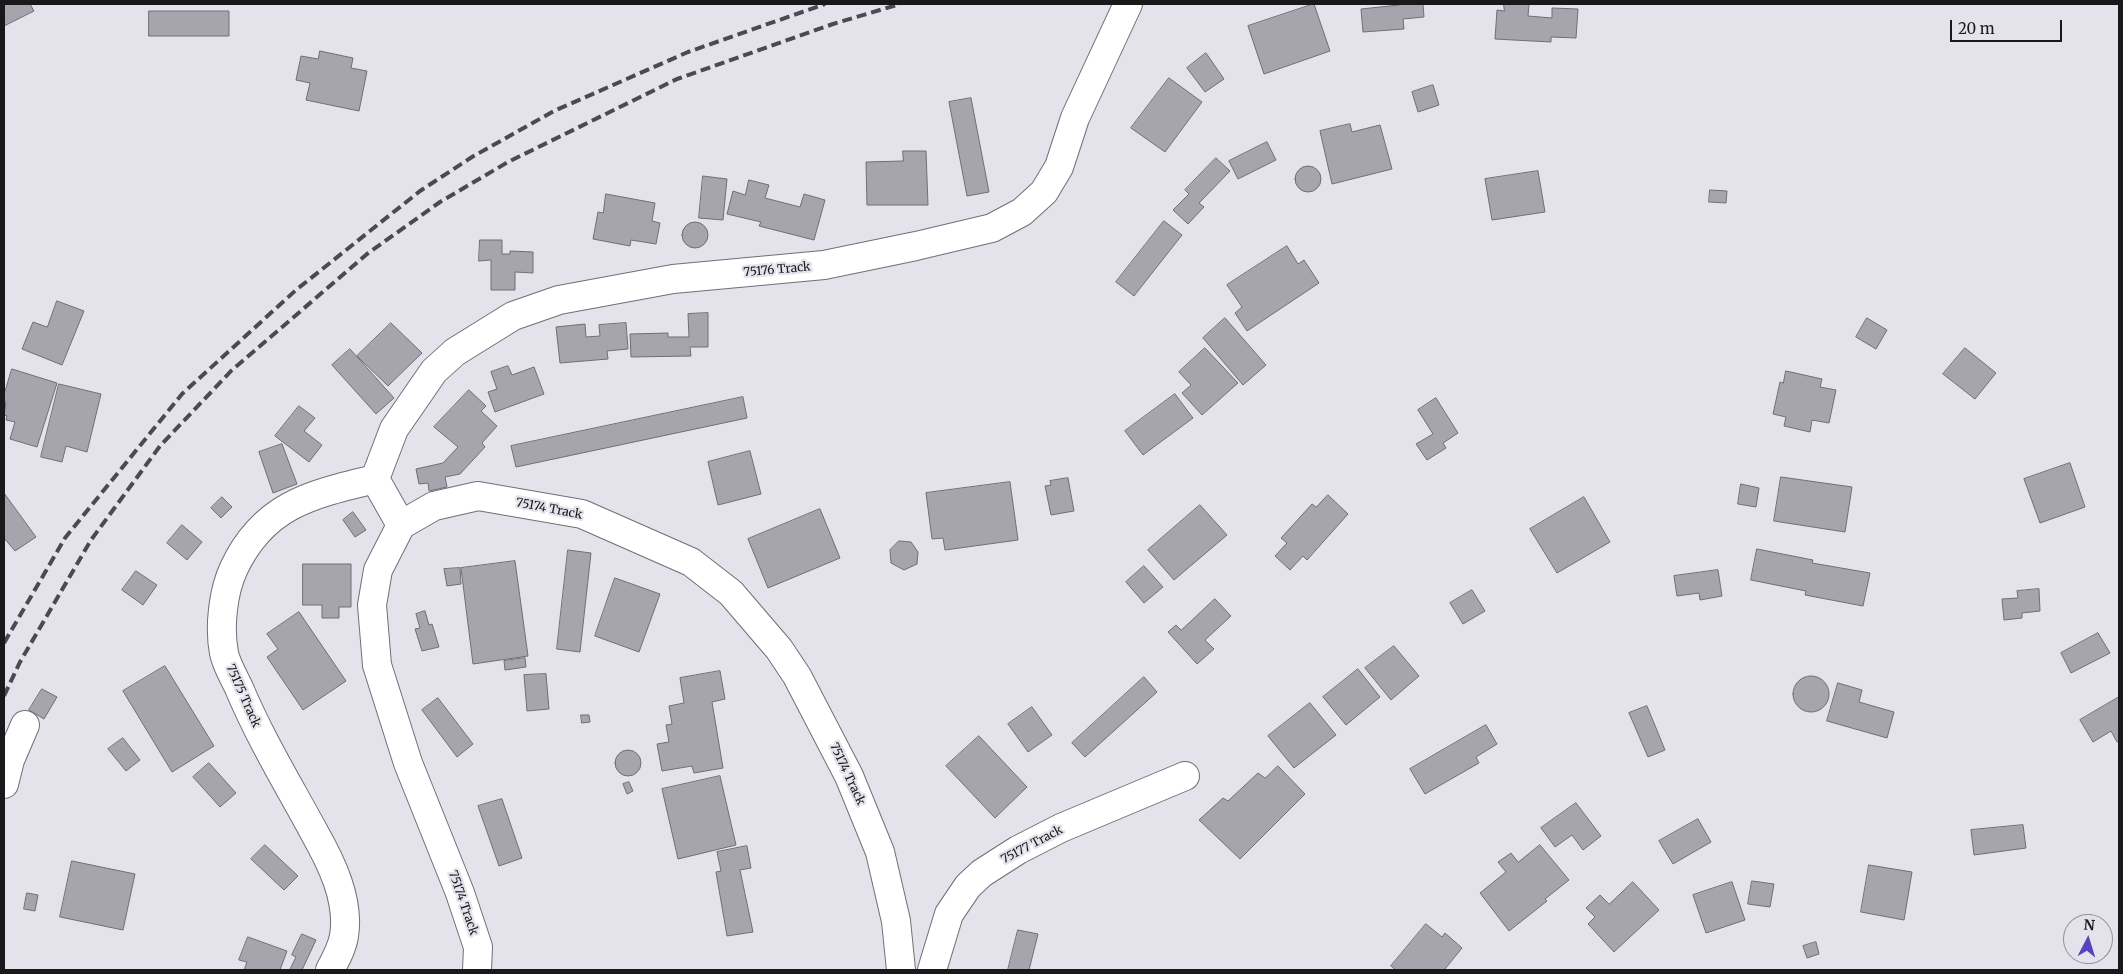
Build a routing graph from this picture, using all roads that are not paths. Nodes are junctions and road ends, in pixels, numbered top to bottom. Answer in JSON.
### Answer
{"nodes":[{"id":1,"x":1128,"y":4,"type":"edge"},
{"id":2,"x":374,"y":479,"type":"junction"},
{"id":3,"x":401,"y":525,"type":"junction"},
{"id":4,"x":25,"y":725,"type":"dead end"},
{"id":5,"x":1185,"y":776,"type":"dead end"},
{"id":6,"x":4,"y":784,"type":"edge"},
{"id":7,"x":330,"y":970,"type":"edge"},
{"id":8,"x":477,"y":970,"type":"edge"},
{"id":9,"x":901,"y":970,"type":"edge"},
{"id":10,"x":932,"y":970,"type":"edge"}],
"edges":[{"from":1,"to":2,"type":"street","name":"75176 Track"},
{"from":2,"to":3,"type":"street"},
{"from":2,"to":7,"type":"street","name":"75175 Track"},
{"from":3,"to":8,"type":"street","name":"75174 Track"},
{"from":3,"to":9,"type":"street","name":"75174 Track"},
{"from":4,"to":6,"type":"street"},
{"from":5,"to":10,"type":"street","name":"75177 Track"}]}
